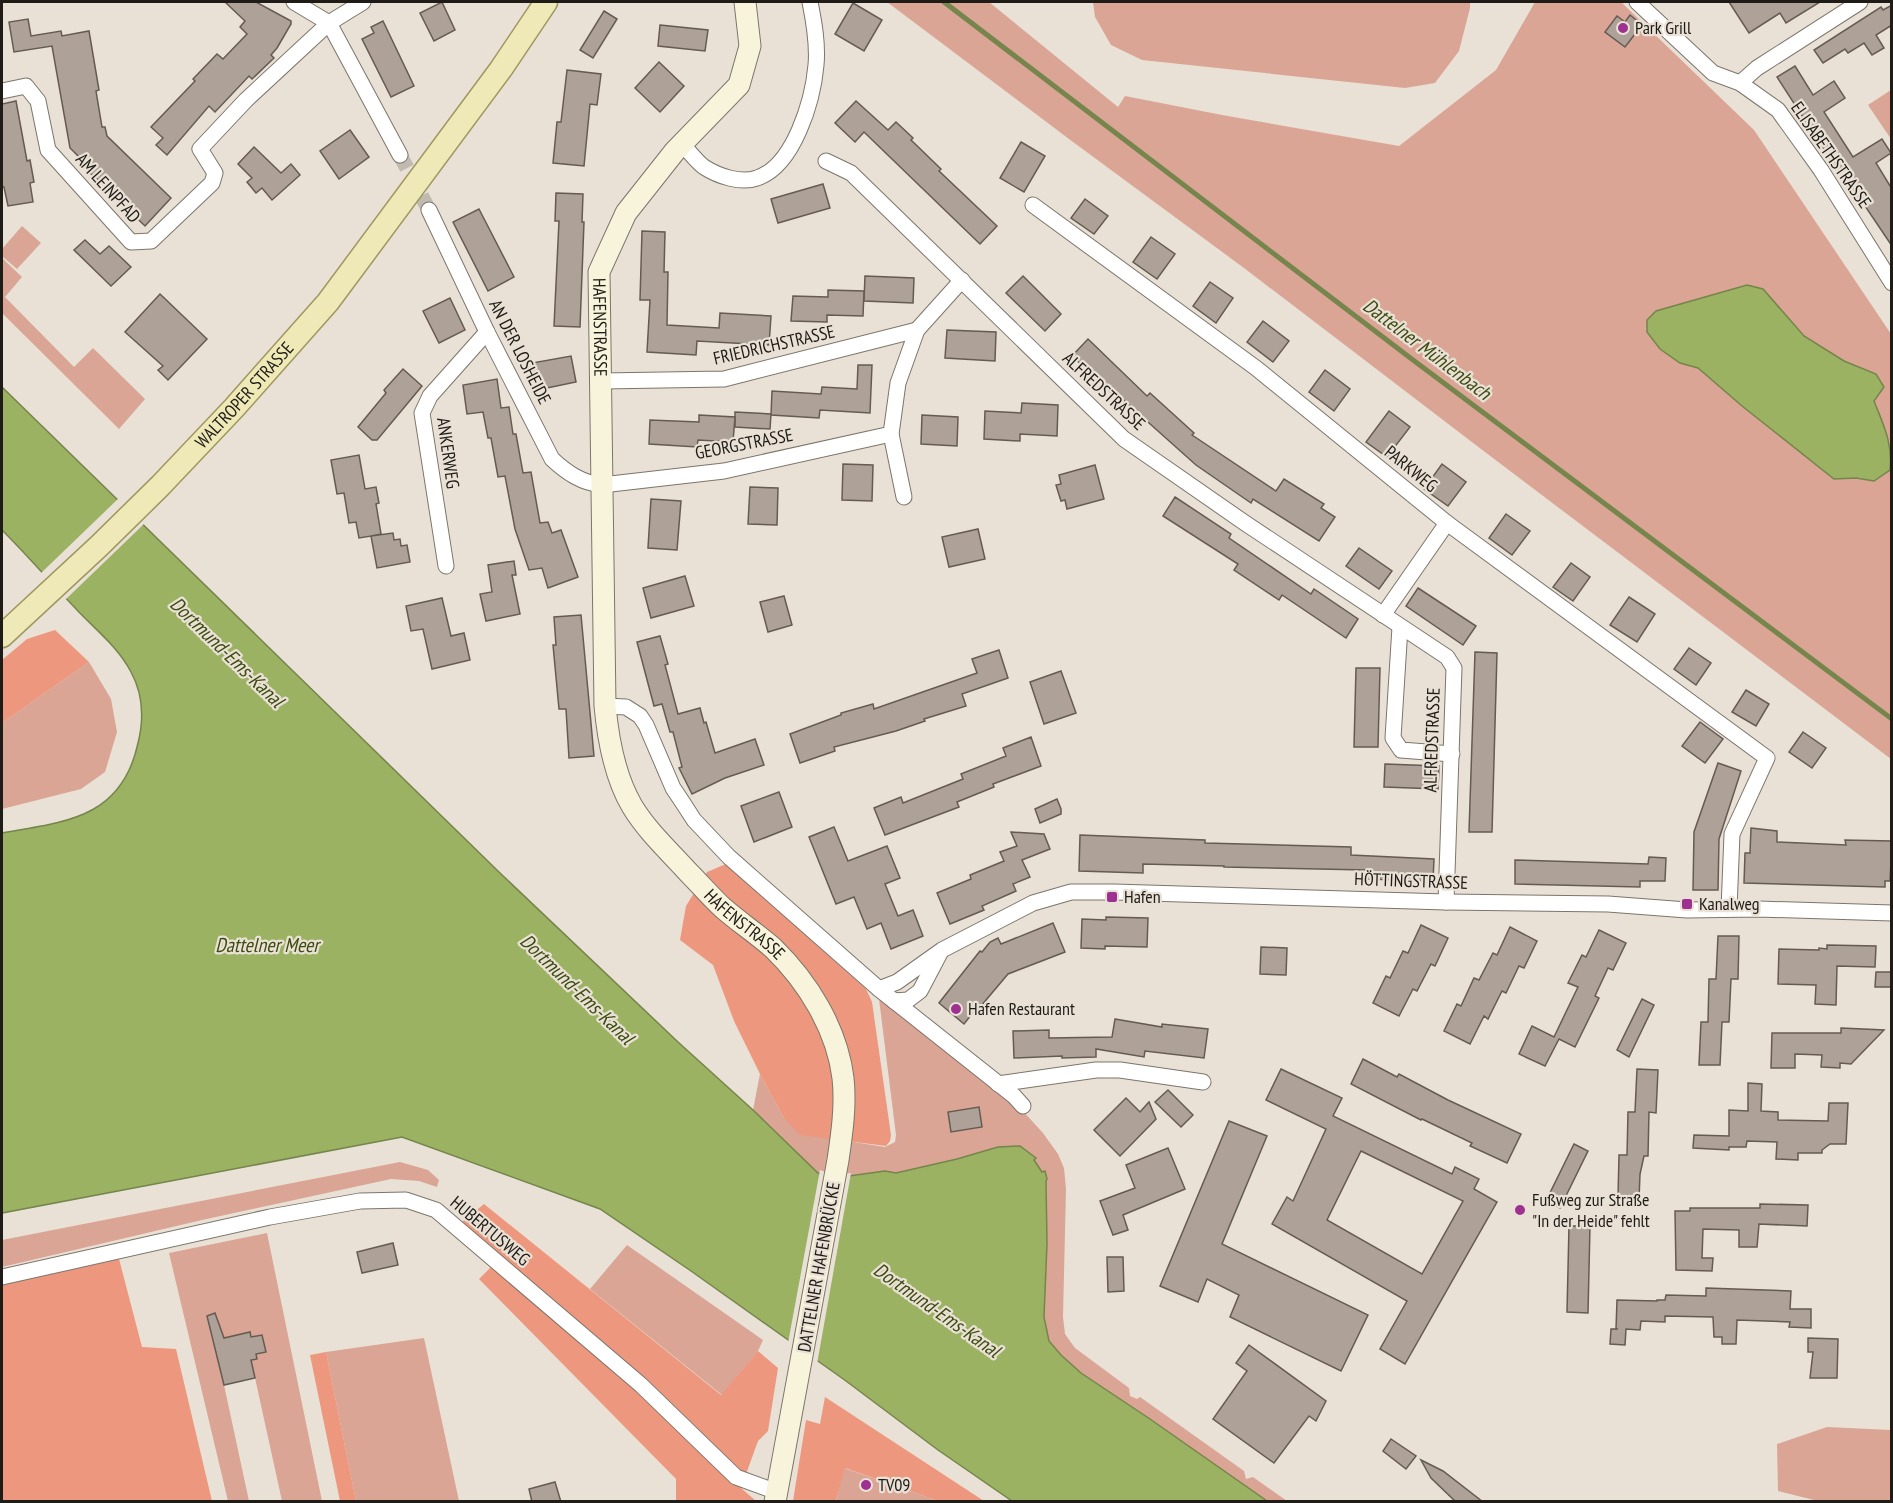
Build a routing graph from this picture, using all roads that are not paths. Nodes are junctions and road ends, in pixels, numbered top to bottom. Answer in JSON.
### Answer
{"nodes":[{"id":1,"x":294,"y":2,"type":"edge"},
{"id":2,"x":363,"y":2,"type":"edge"},
{"id":3,"x":533,"y":2,"type":"edge"},
{"id":4,"x":546,"y":2,"type":"edge"},
{"id":5,"x":745,"y":2,"type":"edge"},
{"id":6,"x":810,"y":2,"type":"edge"},
{"id":7,"x":1637,"y":2,"type":"edge"},
{"id":8,"x":1860,"y":2,"type":"edge"},
{"id":9,"x":329,"y":22,"type":"junction"},
{"id":10,"x":1740,"y":83,"type":"junction"},
{"id":11,"x":2,"y":91,"type":"edge"},
{"id":12,"x":457,"y":128,"type":"junction"},
{"id":13,"x":682,"y":144,"type":"junction"},
{"id":14,"x":400,"y":154,"type":"tunnel mouth"},
{"id":15,"x":826,"y":161,"type":"dead end"},
{"id":16,"x":1033,"y":205,"type":"dead end"},
{"id":17,"x":429,"y":210,"type":"tunnel mouth"},
{"id":18,"x":962,"y":280,"type":"junction"},
{"id":19,"x":1892,"y":283,"type":"edge"},
{"id":20,"x":917,"y":330,"type":"junction"},
{"id":21,"x":488,"y":332,"type":"junction"},
{"id":22,"x":602,"y":381,"type":"junction"},
{"id":23,"x":891,"y":434,"type":"junction"},
{"id":24,"x":602,"y":485,"type":"junction"},
{"id":25,"x":904,"y":497,"type":"dead end"},
{"id":26,"x":1447,"y":523,"type":"junction"},
{"id":27,"x":446,"y":566,"type":"dead end"},
{"id":28,"x":1383,"y":615,"type":"junction"},
{"id":29,"x":1400,"y":627,"type":"junction"},
{"id":30,"x":2,"y":636,"type":"edge"},
{"id":31,"x":605,"y":706,"type":"junction"},
{"id":32,"x":1452,"y":754,"type":"junction"},
{"id":33,"x":1446,"y":902,"type":"junction"},
{"id":34,"x":1729,"y":909,"type":"junction"},
{"id":35,"x":1892,"y":913,"type":"edge"},
{"id":36,"x":942,"y":950,"type":"junction"},
{"id":37,"x":879,"y":989,"type":"junction"},
{"id":38,"x":894,"y":1001,"type":"junction"},
{"id":39,"x":1203,"y":1082,"type":"dead end"},
{"id":40,"x":998,"y":1084,"type":"junction"},
{"id":41,"x":1023,"y":1106,"type":"dead end"},
{"id":42,"x":838,"y":1160,"type":"joint"},
{"id":43,"x":2,"y":1277,"type":"edge"},
{"id":44,"x":776,"y":1497,"type":"edge"}],
"edges":[{"from":1,"to":9,"type":"street"},
{"from":2,"to":9,"type":"street"},
{"from":3,"to":12,"type":"main road","name":"WALTROPER STRASSE"},
{"from":4,"to":12,"type":"main road","name":"WALTROPER STRASSE"},
{"from":5,"to":13,"type":"street","name":"HAFENSTRASSE"},
{"from":6,"to":13,"type":"street"},
{"from":7,"to":10,"type":"street","name":"ELISABETHSTRASSE"},
{"from":8,"to":10,"type":"street"},
{"from":9,"to":11,"type":"street","name":"AM LEINPFAD"},
{"from":9,"to":14,"type":"street"},
{"from":10,"to":19,"type":"street","name":"ELISABETHSTRASSE"},
{"from":12,"to":30,"type":"main road","name":"WALTROPER STRASSE"},
{"from":13,"to":22,"type":"street","name":"HAFENSTRASSE"},
{"from":15,"to":18,"type":"street","name":"ALFREDSTRASSE"},
{"from":16,"to":26,"type":"street","name":"PARKWEG"},
{"from":17,"to":21,"type":"street","name":"AN DER LOSHEIDE"},
{"from":18,"to":20,"type":"street"},
{"from":18,"to":28,"type":"street","name":"ALFREDSTRASSE"},
{"from":20,"to":22,"type":"street","name":"FRIEDRICHSTRASSE"},
{"from":20,"to":23,"type":"street"},
{"from":21,"to":24,"type":"street","name":"AN DER LOSHEIDE"},
{"from":21,"to":27,"type":"street","name":"ANKERWEG"},
{"from":22,"to":24,"type":"street","name":"HAFENSTRASSE"},
{"from":23,"to":24,"type":"street","name":"GEORGSTRASSE"},
{"from":23,"to":25,"type":"street"},
{"from":24,"to":31,"type":"street","name":"HAFENSTRASSE"},
{"from":26,"to":28,"type":"street"},
{"from":26,"to":34,"type":"street","name":"PARKWEG"},
{"from":28,"to":29,"type":"street","name":"ALFREDSTRASSE"},
{"from":29,"to":32,"type":"street","name":"ALFREDSTRASSE"},
{"from":29,"to":32,"type":"street"},
{"from":31,"to":37,"type":"street"},
{"from":31,"to":42,"type":"street","name":"HAFENSTRASSE"},
{"from":32,"to":33,"type":"street","name":"ALFREDSTRASSE"},
{"from":33,"to":34,"type":"street","name":"HÖTTINGSTRASSE"},
{"from":33,"to":36,"type":"street","name":"HÖTTINGSTRASSE"},
{"from":34,"to":35,"type":"street","name":"HÖTTINGSTRASSE"},
{"from":36,"to":37,"type":"street","name":"HÖTTINGSTRASSE"},
{"from":36,"to":38,"type":"street"},
{"from":37,"to":38,"type":"street"},
{"from":38,"to":40,"type":"street"},
{"from":39,"to":40,"type":"street"},
{"from":40,"to":41,"type":"street"},
{"from":42,"to":44,"type":"street","name":"DATTELNER HAFENBRÜCKE"},
{"from":43,"to":44,"type":"street","name":"HUBERTUSWEG"}]}
